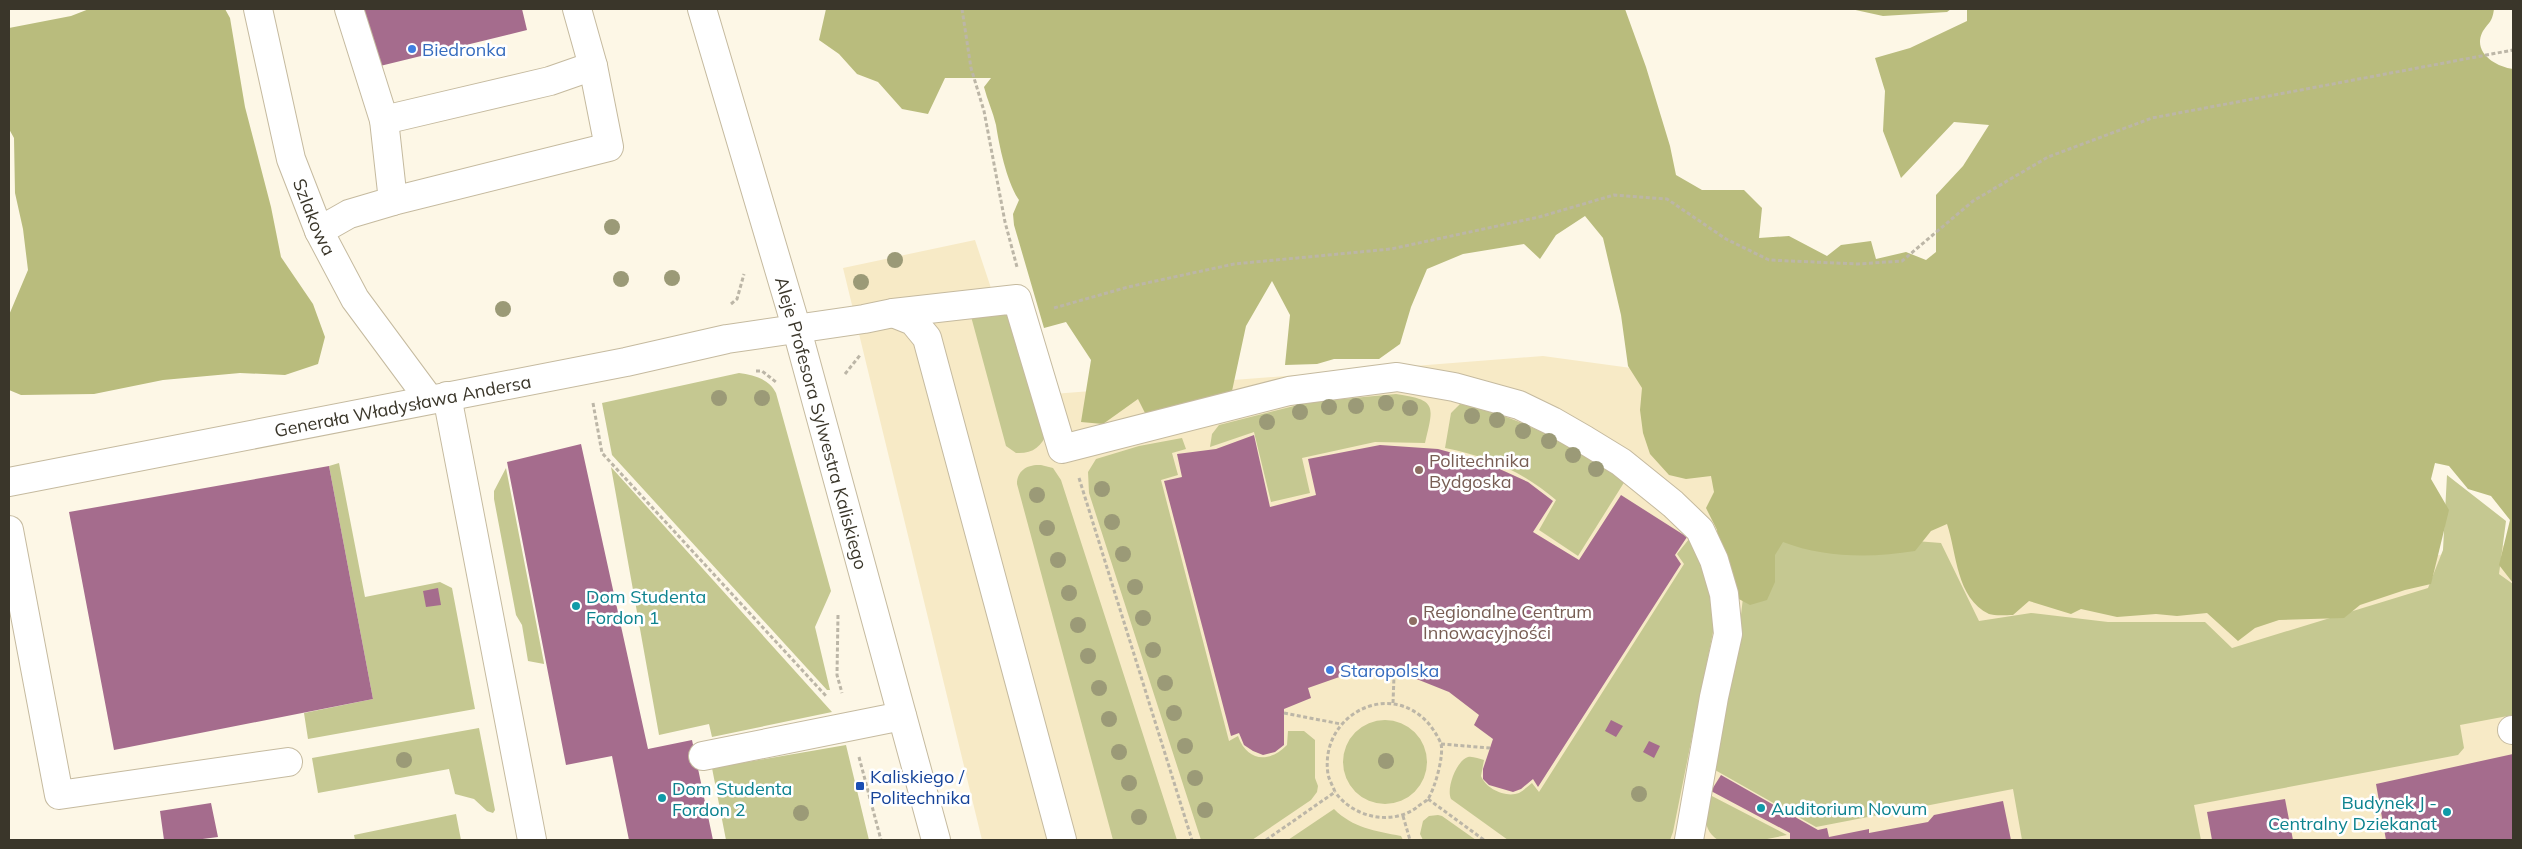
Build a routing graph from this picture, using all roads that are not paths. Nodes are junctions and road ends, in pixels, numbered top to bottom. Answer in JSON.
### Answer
{"nodes":[{"id":1,"x":258,"y":9,"type":"edge"},
{"id":2,"x":349,"y":9,"type":"edge"},
{"id":3,"x":578,"y":9,"type":"edge"},
{"id":4,"x":702,"y":9,"type":"edge"},
{"id":5,"x":593,"y":66,"type":"junction"},
{"id":6,"x":384,"y":120,"type":"junction"},
{"id":7,"x":393,"y":201,"type":"junction"},
{"id":8,"x":319,"y":231,"type":"junction"},
{"id":9,"x":892,"y":313,"type":"junction"},
{"id":10,"x":797,"y":330,"type":"junction"},
{"id":11,"x":438,"y":398,"type":"junction"},
{"id":12,"x":9,"y":482,"type":"edge"},
{"id":13,"x":9,"y":530,"type":"edge"},
{"id":14,"x":902,"y":716,"type":"junction"},
{"id":15,"x":703,"y":756,"type":"dead end"},
{"id":16,"x":288,"y":762,"type":"dead end"},
{"id":17,"x":532,"y":840,"type":"edge"},
{"id":18,"x":936,"y":840,"type":"edge"},
{"id":19,"x":1062,"y":840,"type":"edge"},
{"id":20,"x":1689,"y":840,"type":"edge"}],
"edges":[{"from":1,"to":8,"type":"street","name":"Szlakowa"},
{"from":2,"to":6,"type":"street"},
{"from":3,"to":5,"type":"street"},
{"from":4,"to":10,"type":"street","name":"Aleje Profesora Sylwestra Kaliskiego"},
{"from":5,"to":6,"type":"street"},
{"from":5,"to":7,"type":"street"},
{"from":6,"to":7,"type":"street"},
{"from":7,"to":8,"type":"street"},
{"from":8,"to":11,"type":"street","name":"Szlakowa"},
{"from":9,"to":10,"type":"street","name":"Generała Władysława Andersa"},
{"from":9,"to":19,"type":"street"},
{"from":9,"to":20,"type":"street","name":"Generała Władysława Andersa"},
{"from":10,"to":11,"type":"street","name":"Generała Władysława Andersa"},
{"from":10,"to":14,"type":"street","name":"Aleje Profesora Sylwestra Kaliskiego"},
{"from":11,"to":12,"type":"street","name":"Generała Władysława Andersa"},
{"from":11,"to":17,"type":"street"},
{"from":13,"to":16,"type":"street"},
{"from":14,"to":15,"type":"street"},
{"from":14,"to":18,"type":"street","name":"Aleje Profesora Sylwestra Kaliskiego"}]}
